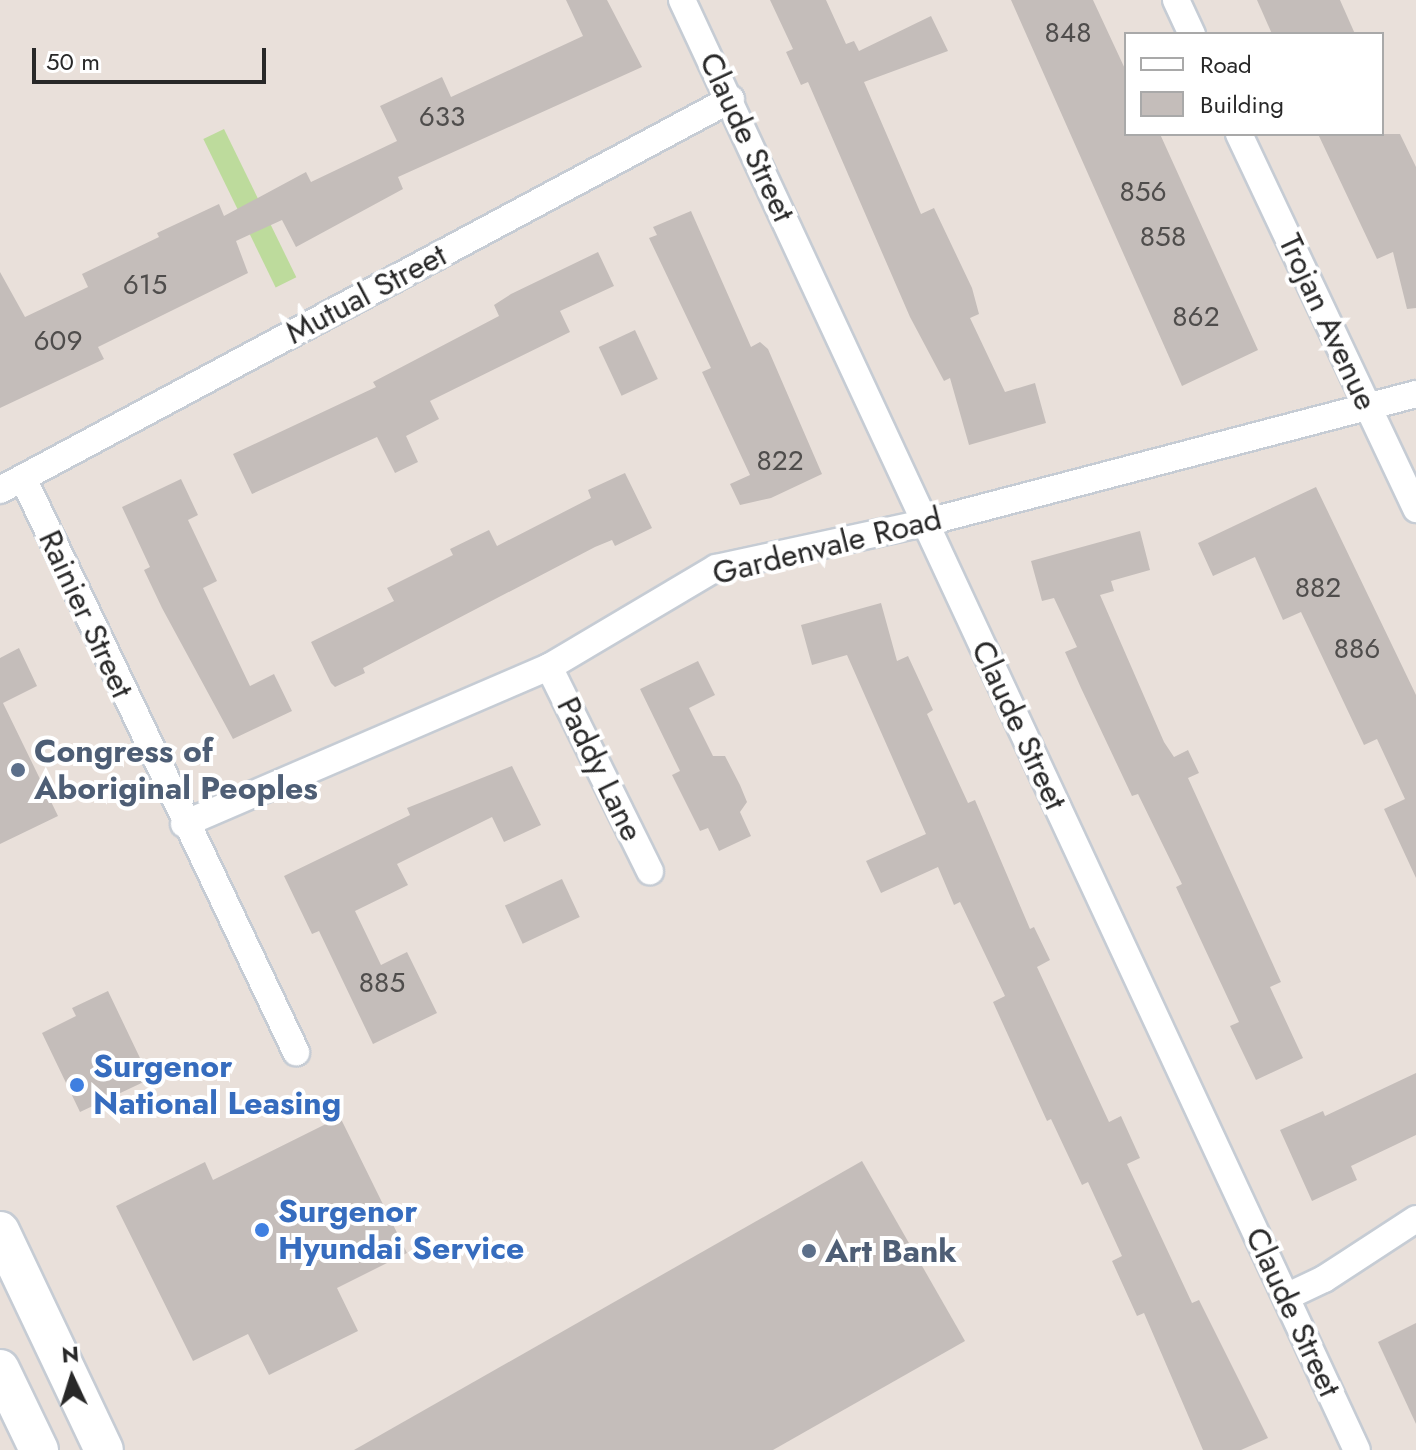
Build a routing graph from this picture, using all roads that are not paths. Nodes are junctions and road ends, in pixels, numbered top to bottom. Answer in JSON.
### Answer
{"nodes":[{"id":1,"x":682,"y":0,"type":"edge"},
{"id":2,"x":1176,"y":0,"type":"edge"},
{"id":3,"x":1191,"y":32,"type":"edge"},
{"id":4,"x":731,"y":99,"type":"junction"},
{"id":5,"x":1240,"y":136,"type":"edge"},
{"id":6,"x":1416,"y":394,"type":"edge"},
{"id":7,"x":1368,"y":408,"type":"junction"},
{"id":8,"x":11,"y":484,"type":"edge"},
{"id":9,"x":1416,"y":509,"type":"edge"},
{"id":10,"x":924,"y":523,"type":"junction"},
{"id":11,"x":549,"y":667,"type":"junction"},
{"id":12,"x":184,"y":824,"type":"junction"},
{"id":13,"x":650,"y":871,"type":"dead end"},
{"id":14,"x":296,"y":1052,"type":"dead end"},
{"id":15,"x":1416,"y":1219,"type":"edge"},
{"id":16,"x":0,"y":1231,"type":"edge"},
{"id":17,"x":1286,"y":1297,"type":"junction"},
{"id":18,"x":0,"y":1369,"type":"edge"},
{"id":19,"x":39,"y":1450,"type":"edge"},
{"id":20,"x":104,"y":1450,"type":"edge"},
{"id":21,"x":1357,"y":1450,"type":"edge"}],
"edges":[{"from":1,"to":4,"type":"street","name":"Claude Street"},
{"from":2,"to":3,"type":"street"},
{"from":4,"to":8,"type":"street","name":"Mutual Street"},
{"from":4,"to":10,"type":"street","name":"Claude Street"},
{"from":5,"to":7,"type":"street","name":"Trojan Avenue"},
{"from":6,"to":7,"type":"street","name":"Gardenvale Road"},
{"from":7,"to":9,"type":"street","name":"Trojan Avenue"},
{"from":7,"to":10,"type":"street","name":"Gardenvale Road"},
{"from":8,"to":12,"type":"street","name":"Rainier Street"},
{"from":10,"to":11,"type":"street","name":"Gardenvale Road"},
{"from":10,"to":17,"type":"street","name":"Claude Street"},
{"from":11,"to":12,"type":"street","name":"Gardenvale Road"},
{"from":11,"to":13,"type":"street","name":"Paddy Lane"},
{"from":12,"to":14,"type":"street","name":"Rainier Street"},
{"from":15,"to":17,"type":"street"},
{"from":16,"to":20,"type":"main road"},
{"from":17,"to":21,"type":"street","name":"Claude Street"},
{"from":18,"to":19,"type":"main road"}]}
